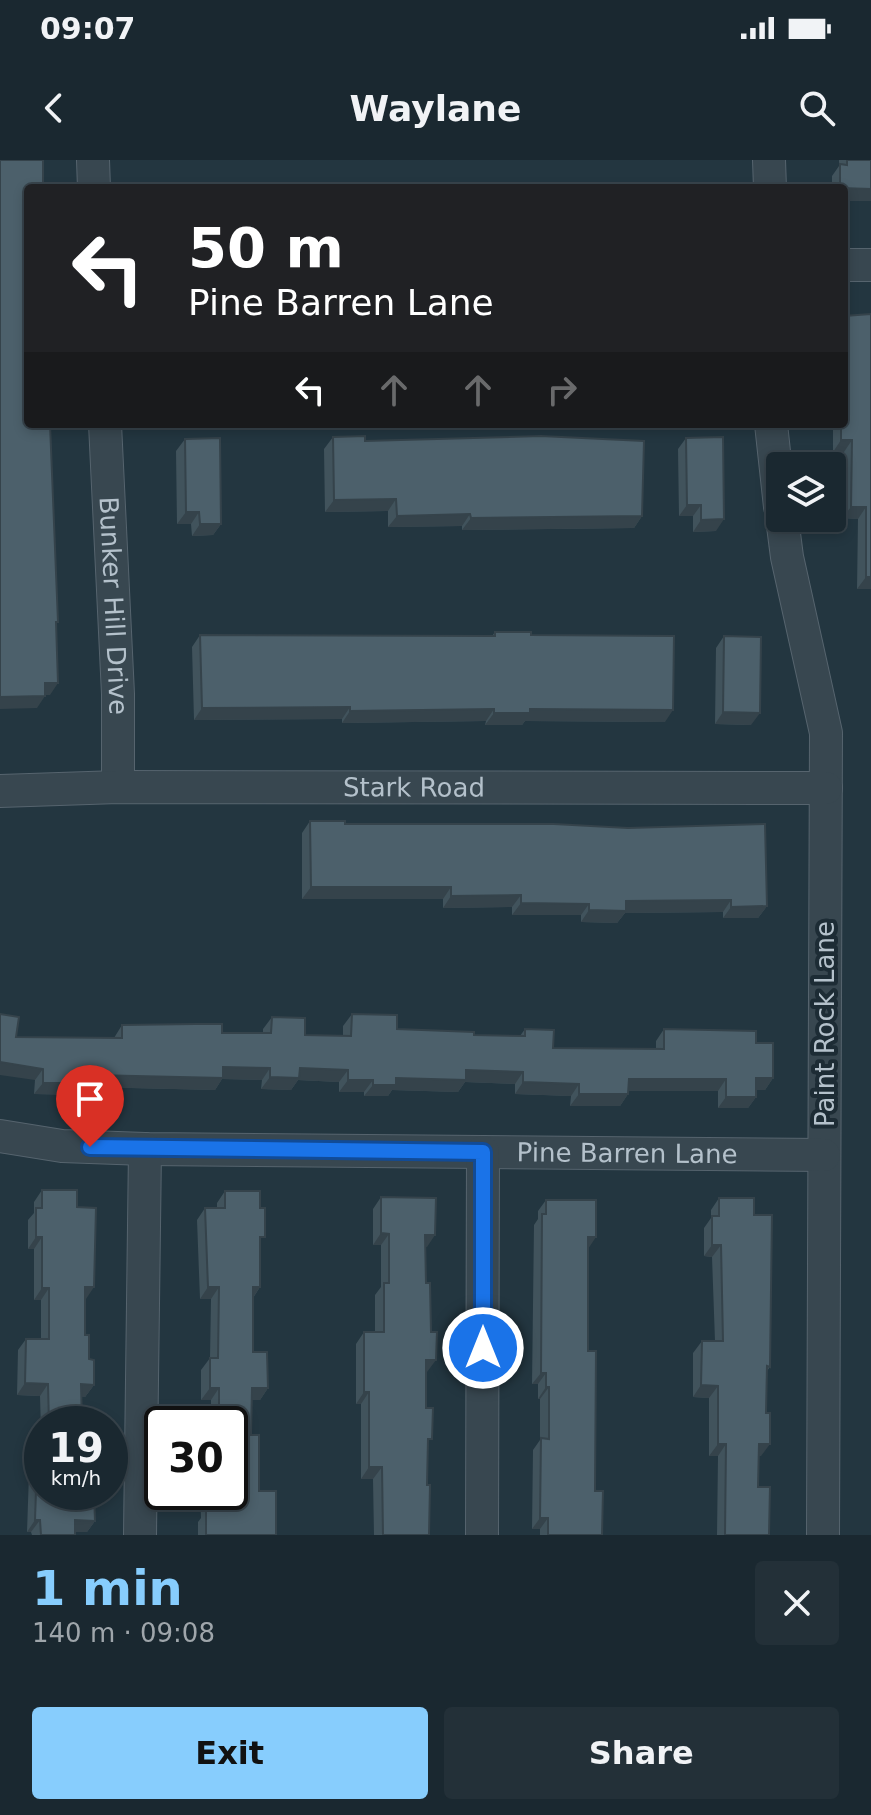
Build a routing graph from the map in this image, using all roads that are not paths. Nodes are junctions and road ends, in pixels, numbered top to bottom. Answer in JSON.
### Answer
{"nodes":[{"id":1,"x":93,"y":160,"type":"edge"},
{"id":2,"x":769,"y":160,"type":"edge"},
{"id":3,"x":94,"y":184,"type":"edge"},
{"id":4,"x":770,"y":184,"type":"edge"},
{"id":5,"x":848,"y":265,"type":"edge"},
{"id":6,"x":871,"y":265,"type":"edge"},
{"id":7,"x":105,"y":428,"type":"edge"},
{"id":8,"x":771,"y":428,"type":"edge"},
{"id":9,"x":774,"y":452,"type":"edge"},
{"id":10,"x":784,"y":532,"type":"edge"},
{"id":11,"x":118,"y":787,"type":"junction"},
{"id":12,"x":826,"y":788,"type":"junction"},
{"id":13,"x":0,"y":791,"type":"edge"},
{"id":14,"x":0,"y":1136,"type":"edge"},
{"id":15,"x":145,"y":1149,"type":"junction"},
{"id":16,"x":483,"y":1152,"type":"junction"},
{"id":17,"x":824,"y":1155,"type":"junction"},
{"id":18,"x":140,"y":1535,"type":"edge"},
{"id":19,"x":482,"y":1535,"type":"edge"},
{"id":20,"x":823,"y":1535,"type":"edge"}],
"edges":[{"from":1,"to":3,"type":"street"},
{"from":2,"to":4,"type":"street"},
{"from":5,"to":6,"type":"street"},
{"from":7,"to":11,"type":"street","name":"Bunker Hill Drive"},
{"from":8,"to":9,"type":"street"},
{"from":10,"to":12,"type":"street","name":"Paint Rock Lane"},
{"from":11,"to":12,"type":"street","name":"Stark Road"},
{"from":11,"to":13,"type":"street","name":"Stark Road"},
{"from":12,"to":17,"type":"street","name":"Paint Rock Lane"},
{"from":14,"to":15,"type":"street","name":"Pine Barren Lane"},
{"from":15,"to":16,"type":"street","name":"Pine Barren Lane"},
{"from":15,"to":18,"type":"street"},
{"from":16,"to":17,"type":"street","name":"Pine Barren Lane"},
{"from":16,"to":19,"type":"street"},
{"from":17,"to":20,"type":"street","name":"Paint Rock Lane"}]}
